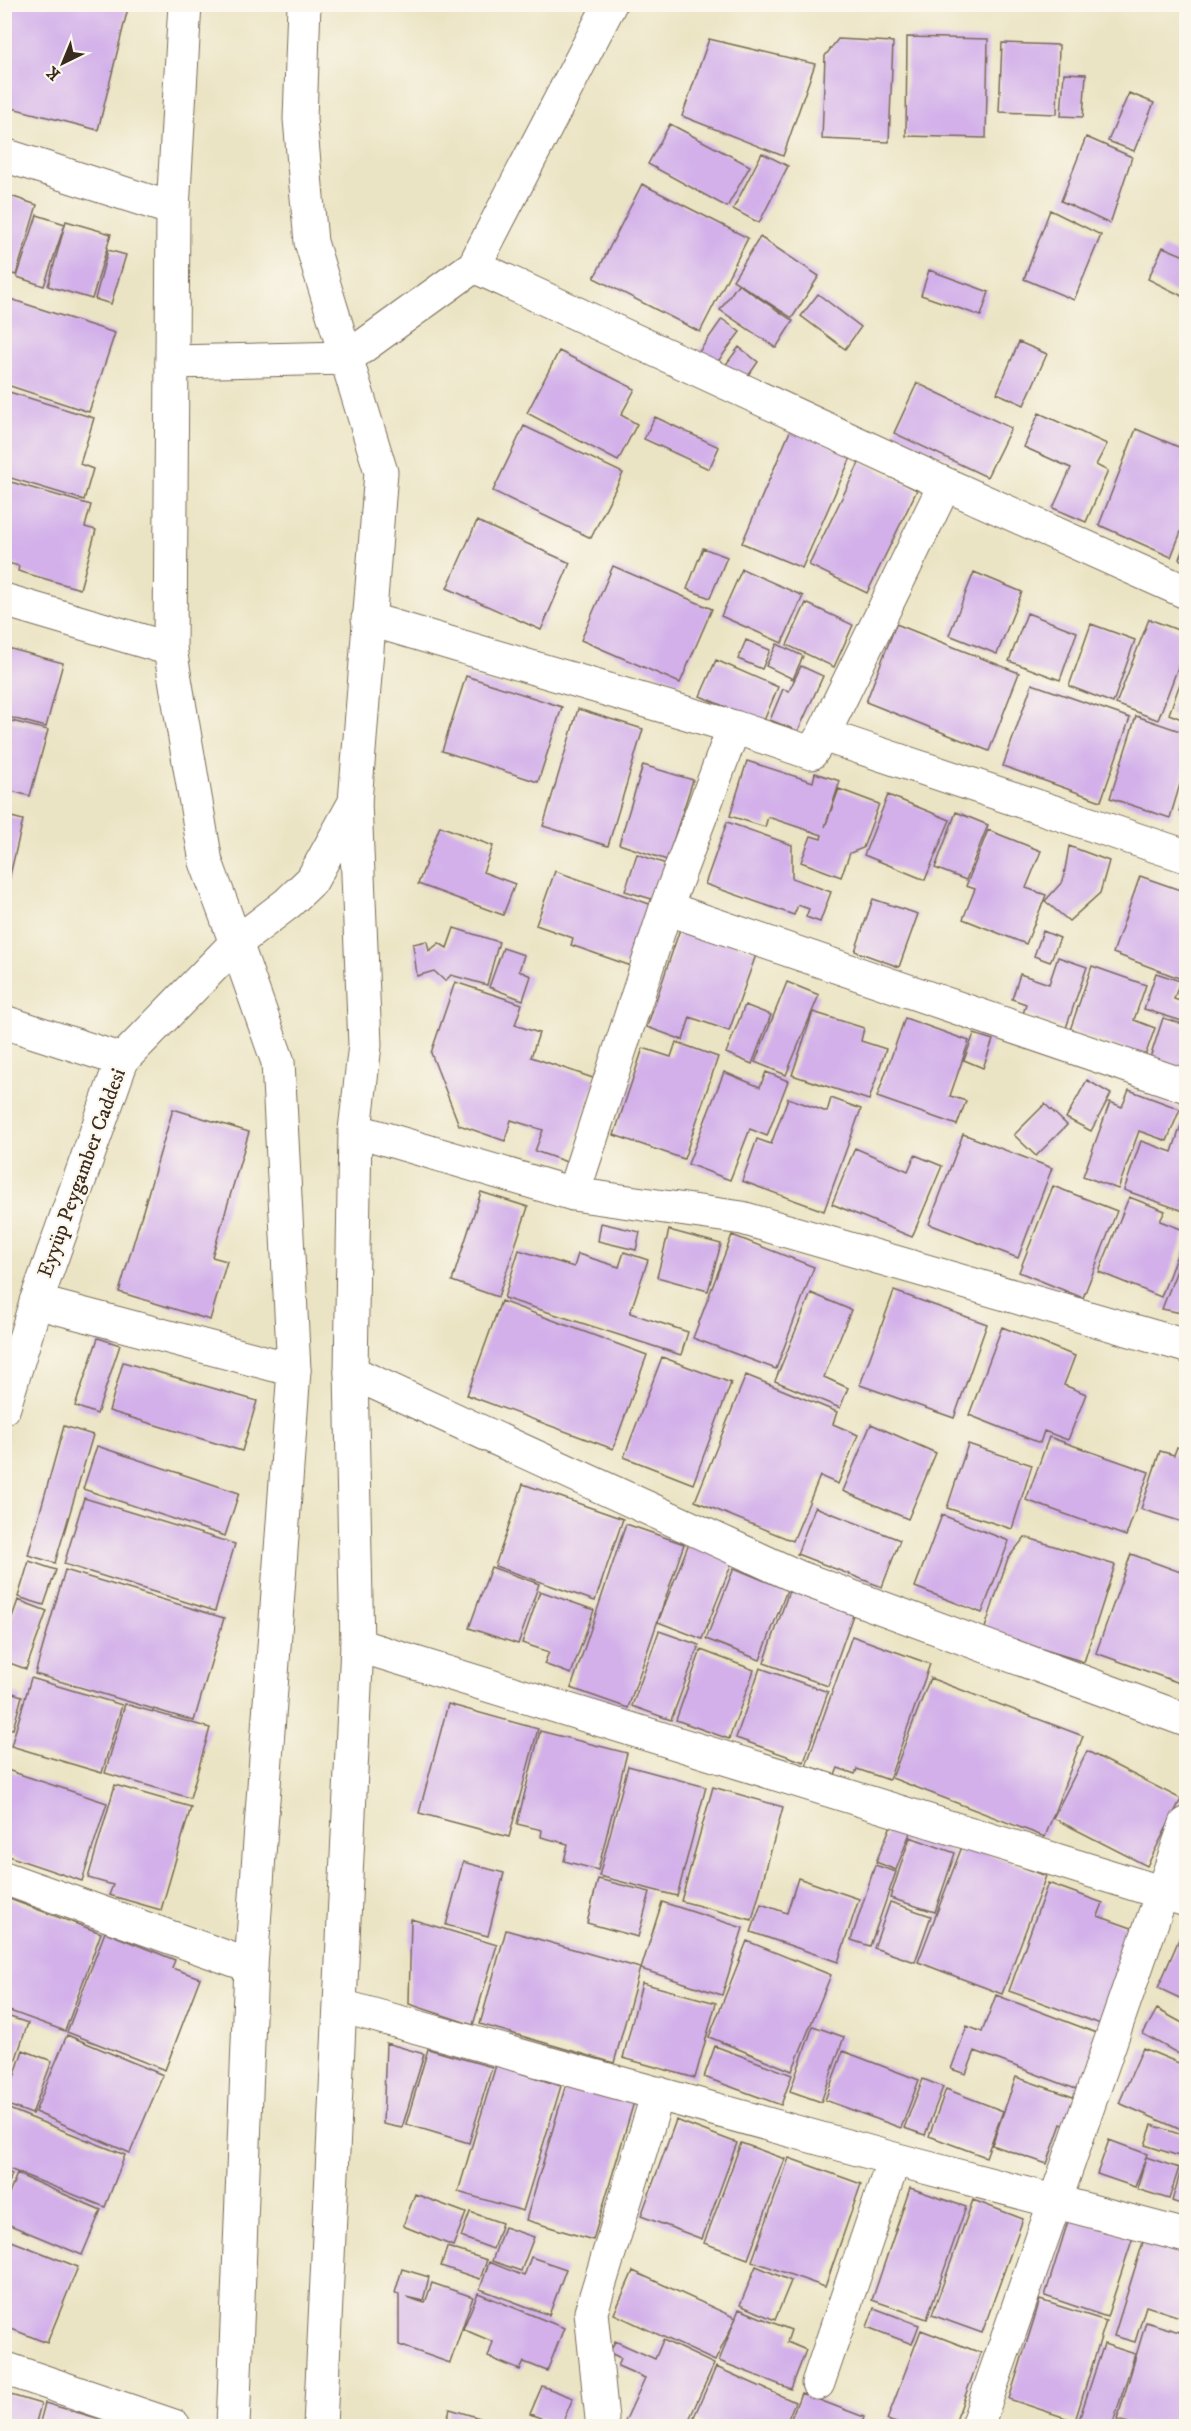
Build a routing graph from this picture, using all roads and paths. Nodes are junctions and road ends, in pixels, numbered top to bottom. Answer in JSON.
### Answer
{"nodes":[{"id":1,"x":185,"y":4,"type":"edge"},
{"id":2,"x":304,"y":4,"type":"edge"},
{"id":3,"x":610,"y":4,"type":"edge"},
{"id":4,"x":4,"y":155,"type":"edge"},
{"id":5,"x":173,"y":210,"type":"junction"},
{"id":6,"x":474,"y":266,"type":"junction"},
{"id":7,"x":347,"y":358,"type":"junction"},
{"id":8,"x":172,"y":362,"type":"junction"},
{"id":9,"x":945,"y":484,"type":"junction"},
{"id":10,"x":1186,"y":592,"type":"edge"},
{"id":11,"x":4,"y":600,"type":"edge"},
{"id":12,"x":368,"y":619,"type":"junction"},
{"id":13,"x":170,"y":649,"type":"junction"},
{"id":14,"x":734,"y":727,"type":"junction"},
{"id":15,"x":823,"y":735,"type":"junction"},
{"id":16,"x":355,"y":802,"type":"junction"},
{"id":17,"x":1186,"y":856,"type":"edge"},
{"id":18,"x":666,"y":908,"type":"junction"},
{"id":19,"x":236,"y":943,"type":"junction"},
{"id":20,"x":4,"y":1022,"type":"edge"},
{"id":21,"x":122,"y":1060,"type":"junction"},
{"id":22,"x":1186,"y":1086,"type":"edge"},
{"id":23,"x":355,"y":1130,"type":"junction"},
{"id":24,"x":573,"y":1194,"type":"junction"},
{"id":25,"x":36,"y":1302,"type":"junction"},
{"id":26,"x":1186,"y":1346,"type":"edge"},
{"id":27,"x":294,"y":1370,"type":"junction"},
{"id":28,"x":351,"y":1372,"type":"junction"},
{"id":29,"x":4,"y":1407,"type":"edge"},
{"id":30,"x":357,"y":1645,"type":"junction"},
{"id":31,"x":1186,"y":1720,"type":"edge"},
{"id":32,"x":1186,"y":1824,"type":"edge"},
{"id":33,"x":4,"y":1878,"type":"edge"},
{"id":34,"x":1175,"y":1896,"type":"edge"},
{"id":35,"x":250,"y":1966,"type":"junction"},
{"id":36,"x":341,"y":2006,"type":"junction"},
{"id":37,"x":658,"y":2093,"type":"junction"},
{"id":38,"x":894,"y":2159,"type":"junction"},
{"id":39,"x":1056,"y":2201,"type":"junction"},
{"id":40,"x":1186,"y":2236,"type":"edge"},
{"id":41,"x":4,"y":2368,"type":"edge"},
{"id":42,"x":818,"y":2383,"type":"dead end"},
{"id":43,"x":602,"y":2419,"type":"dead end"},
{"id":44,"x":174,"y":2427,"type":"edge"},
{"id":45,"x":233,"y":2427,"type":"edge"},
{"id":46,"x":320,"y":2427,"type":"edge"},
{"id":47,"x":977,"y":2427,"type":"edge"}],
"edges":[{"from":1,"to":5,"type":"street"},
{"from":2,"to":7,"type":"street"},
{"from":3,"to":6,"type":"street"},
{"from":4,"to":5,"type":"street"},
{"from":5,"to":8,"type":"street"},
{"from":6,"to":7,"type":"street"},
{"from":6,"to":9,"type":"street"},
{"from":7,"to":8,"type":"street"},
{"from":7,"to":12,"type":"street"},
{"from":8,"to":13,"type":"street"},
{"from":9,"to":10,"type":"street"},
{"from":9,"to":15,"type":"street"},
{"from":11,"to":13,"type":"street"},
{"from":12,"to":14,"type":"street"},
{"from":12,"to":16,"type":"street"},
{"from":13,"to":19,"type":"street"},
{"from":14,"to":15,"type":"street"},
{"from":14,"to":18,"type":"street"},
{"from":15,"to":17,"type":"street"},
{"from":16,"to":19,"type":"street","name":"Eyyüp Peygamber Caddesi"},
{"from":16,"to":23,"type":"street"},
{"from":18,"to":22,"type":"street"},
{"from":18,"to":24,"type":"street"},
{"from":19,"to":21,"type":"street","name":"Eyyüp Peygamber Caddesi"},
{"from":19,"to":27,"type":"street"},
{"from":20,"to":21,"type":"street"},
{"from":21,"to":25,"type":"street","name":"Eyyüp Peygamber Caddesi"},
{"from":23,"to":24,"type":"street"},
{"from":23,"to":28,"type":"street"},
{"from":24,"to":26,"type":"street"},
{"from":25,"to":27,"type":"street"},
{"from":25,"to":29,"type":"street","name":"Eyyüp Peygamber Caddesi"},
{"from":27,"to":35,"type":"street"},
{"from":28,"to":30,"type":"street"},
{"from":28,"to":31,"type":"street"},
{"from":30,"to":34,"type":"street"},
{"from":30,"to":36,"type":"street"},
{"from":32,"to":34,"type":"street"},
{"from":33,"to":35,"type":"street"},
{"from":34,"to":39,"type":"street"},
{"from":35,"to":45,"type":"street"},
{"from":36,"to":37,"type":"street"},
{"from":36,"to":46,"type":"street"},
{"from":37,"to":38,"type":"street"},
{"from":37,"to":43,"type":"street"},
{"from":38,"to":39,"type":"street"},
{"from":38,"to":42,"type":"street"},
{"from":39,"to":40,"type":"street"},
{"from":39,"to":47,"type":"street"},
{"from":41,"to":44,"type":"street"}]}
